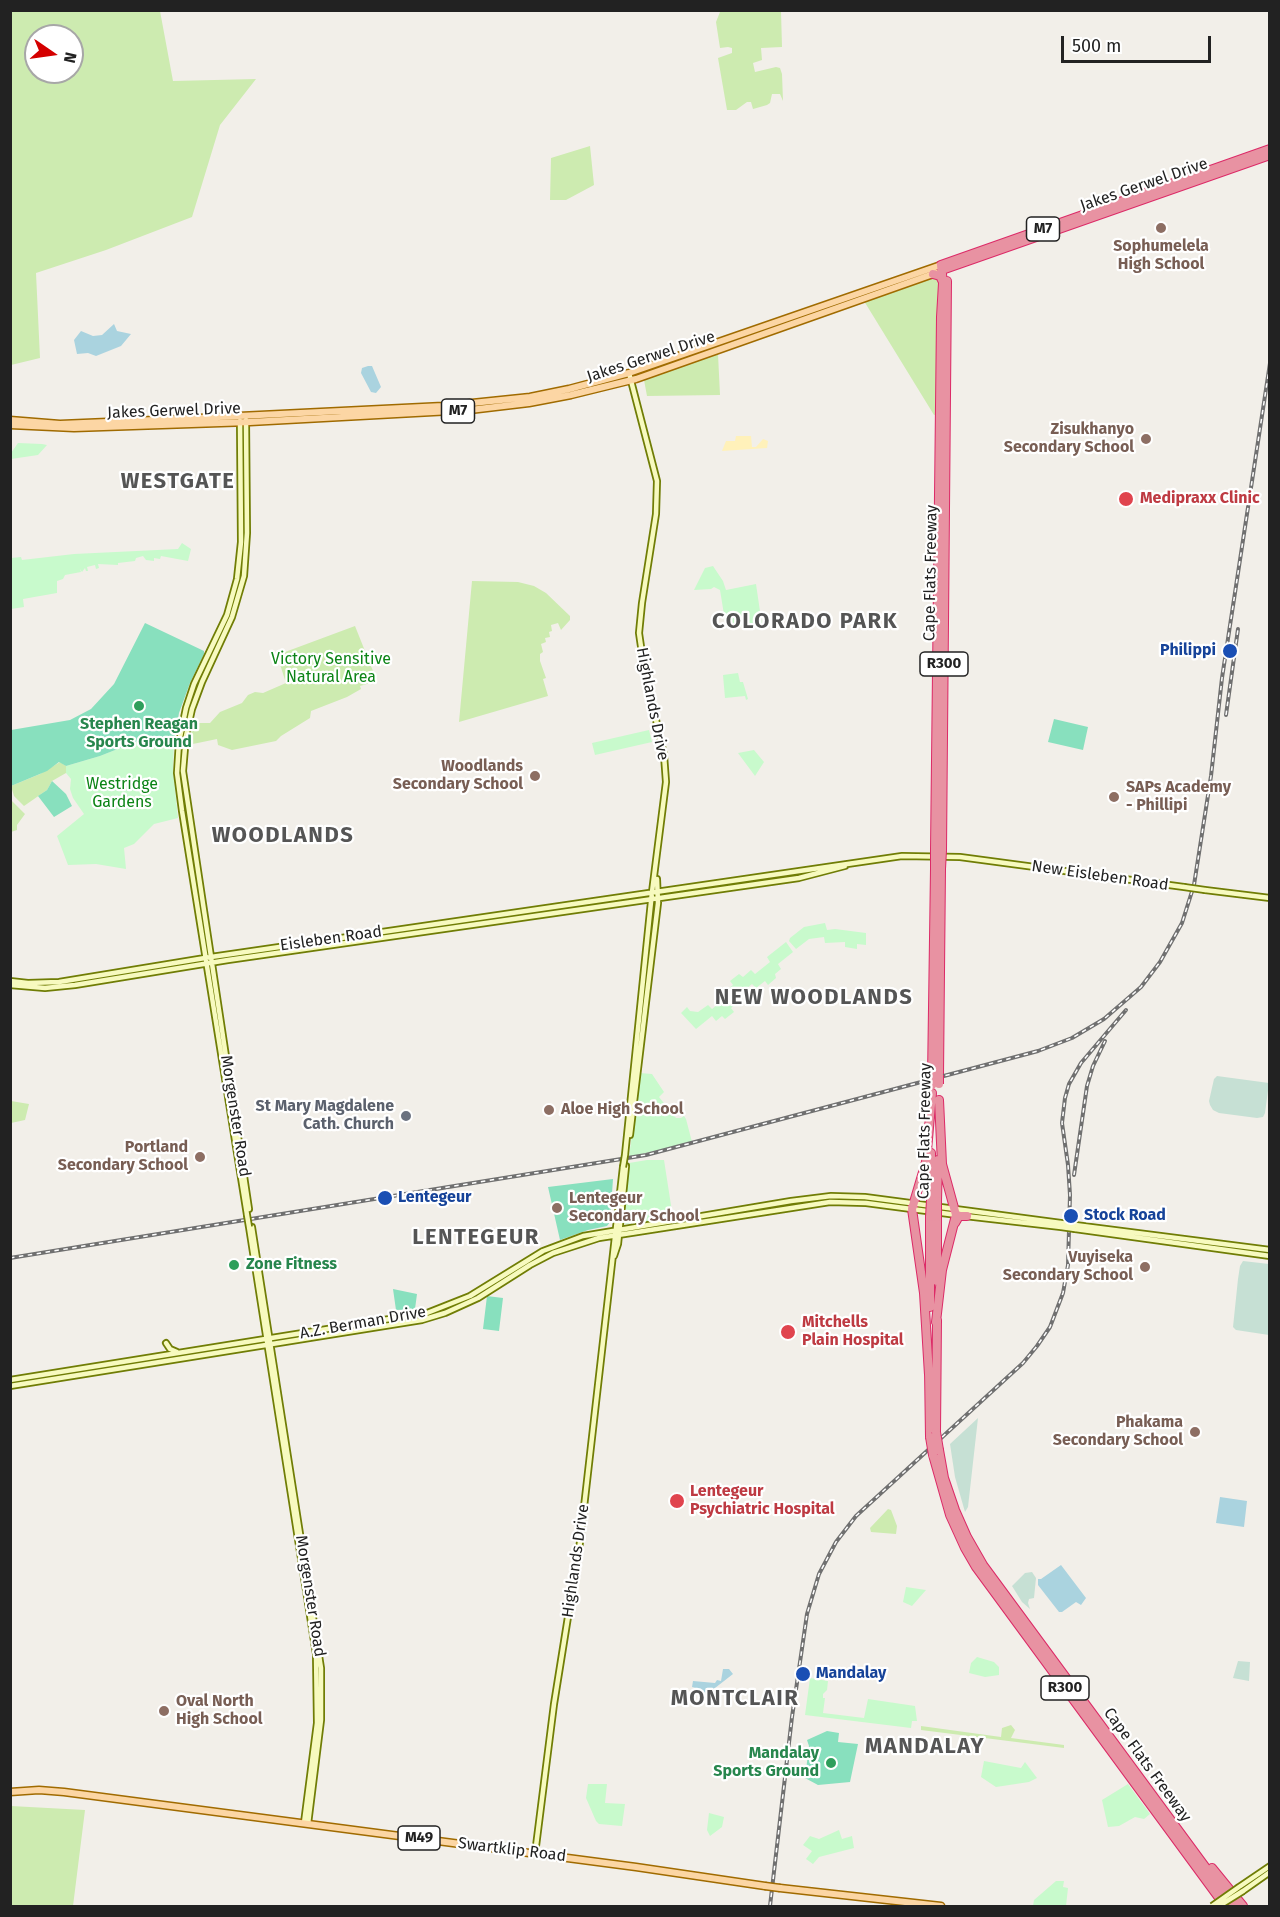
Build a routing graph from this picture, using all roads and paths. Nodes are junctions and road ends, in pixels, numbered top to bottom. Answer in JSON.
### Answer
{"nodes":[{"id":1,"x":1269,"y":149,"type":"edge"},
{"id":2,"x":1269,"y":155,"type":"edge"},
{"id":3,"x":959,"y":265,"type":"junction"},
{"id":4,"x":943,"y":267,"type":"junction"},
{"id":5,"x":933,"y":274,"type":"junction"},
{"id":6,"x":945,"y":284,"type":"junction"},
{"id":7,"x":632,"y":376,"type":"junction"},
{"id":8,"x":243,"y":418,"type":"junction"},
{"id":9,"x":10,"y":423,"type":"edge"},
{"id":10,"x":246,"y":466,"type":"junction"},
{"id":11,"x":253,"y":479,"type":"dead end"},
{"id":12,"x":936,"y":852,"type":"junction"},
{"id":13,"x":654,"y":892,"type":"junction"},
{"id":14,"x":1269,"y":898,"type":"edge"},
{"id":15,"x":655,"y":899,"type":"junction"},
{"id":16,"x":208,"y":960,"type":"junction"},
{"id":17,"x":10,"y":983,"type":"edge"},
{"id":18,"x":935,"y":1083,"type":"junction"},
{"id":19,"x":939,"y":1100,"type":"junction"},
{"id":20,"x":931,"y":1201,"type":"junction"},
{"id":21,"x":912,"y":1205,"type":"junction"},
{"id":22,"x":956,"y":1212,"type":"junction"},
{"id":23,"x":967,"y":1216,"type":"junction"},
{"id":24,"x":934,"y":1217,"type":"junction"},
{"id":25,"x":1061,"y":1225,"type":"junction"},
{"id":26,"x":1075,"y":1227,"type":"junction"},
{"id":27,"x":618,"y":1229,"type":"junction"},
{"id":28,"x":617,"y":1235,"type":"junction"},
{"id":29,"x":1269,"y":1250,"type":"edge"},
{"id":30,"x":947,"y":1253,"type":"junction"},
{"id":31,"x":1269,"y":1256,"type":"edge"},
{"id":32,"x":936,"y":1322,"type":"junction"},
{"id":33,"x":269,"y":1342,"type":"junction"},
{"id":34,"x":166,"y":1343,"type":"dead end"},
{"id":35,"x":181,"y":1353,"type":"junction"},
{"id":36,"x":929,"y":1375,"type":"junction"},
{"id":37,"x":10,"y":1380,"type":"edge"},
{"id":38,"x":10,"y":1386,"type":"edge"},
{"id":39,"x":933,"y":1435,"type":"junction"},
{"id":40,"x":936,"y":1453,"type":"junction"},
{"id":41,"x":312,"y":1690,"type":"dead end"},
{"id":42,"x":318,"y":1703,"type":"junction"},
{"id":43,"x":10,"y":1792,"type":"edge"},
{"id":44,"x":1166,"y":1813,"type":"junction"},
{"id":45,"x":306,"y":1824,"type":"junction"},
{"id":46,"x":535,"y":1854,"type":"junction"},
{"id":47,"x":656,"y":1861,"type":"dead end"},
{"id":48,"x":1269,"y":1866,"type":"edge"},
{"id":49,"x":664,"y":1871,"type":"junction"},
{"id":50,"x":1269,"y":1872,"type":"edge"},
{"id":51,"x":1241,"y":1889,"type":"junction"},
{"id":52,"x":941,"y":1906,"type":"edge"},
{"id":53,"x":1211,"y":1906,"type":"edge"},
{"id":54,"x":1222,"y":1906,"type":"edge"},
{"id":55,"x":1234,"y":1906,"type":"edge"},
{"id":56,"x":1245,"y":1906,"type":"edge"}],
"edges":[{"from":1,"to":4,"type":"highway","name":"Jakes Gerwel Drive","number":"M7"},
{"from":2,"to":3,"type":"highway","name":"Jakes Gerwel Drive","number":"M7"},
{"from":3,"to":4,"type":"highway","name":"Jakes Gerwel Drive","number":"M7"},
{"from":3,"to":6,"type":"highway"},
{"from":4,"to":5,"type":"main road","name":"Jakes Gerwel Drive","number":"M7"},
{"from":4,"to":6,"type":"highway","name":"Cape Flats Freeway","number":"R300"},
{"from":4,"to":7,"type":"main road","name":"Jakes Gerwel Drive","number":"M7"},
{"from":5,"to":6,"type":"highway"},
{"from":5,"to":7,"type":"main road","name":"Jakes Gerwel Drive","number":"M7"},
{"from":6,"to":12,"type":"highway","name":"Cape Flats Freeway","number":"R300"},
{"from":7,"to":8,"type":"main road","name":"Jakes Gerwel Drive","number":"M7"},
{"from":7,"to":13,"type":"main road","name":"Highlands Drive"},
{"from":8,"to":9,"type":"main road","name":"Jakes Gerwel Drive","number":"M7"},
{"from":8,"to":10,"type":"main road","name":"Morgenster Road"},
{"from":8,"to":16,"type":"main road","name":"Morgenster Road"},
{"from":10,"to":11,"type":"main road"},
{"from":10,"to":16,"type":"main road","name":"Morgenster Road"},
{"from":12,"to":13,"type":"main road","name":"New Eisleben Road"},
{"from":12,"to":14,"type":"main road","name":"New Eisleben Road","bridge":true},
{"from":12,"to":15,"type":"main road","name":"New Eisleben Road"},
{"from":12,"to":18,"type":"highway","name":"Cape Flats Freeway","number":"R300","bridge":true},
{"from":13,"to":15,"type":"main road","name":"Highlands Drive"},
{"from":13,"to":16,"type":"main road","name":"Eisleben Road"},
{"from":15,"to":16,"type":"main road","name":"Eisleben Road"},
{"from":15,"to":27,"type":"main road","name":"Highlands Drive","bridge":true},
{"from":16,"to":17,"type":"main road","name":"Eisleben Road"},
{"from":16,"to":33,"type":"main road","name":"Morgenster Road","bridge":true},
{"from":18,"to":19,"type":"highway","name":"Cape Flats Freeway","number":"R300"},
{"from":18,"to":20,"type":"highway","name":"Cape Flats Freeway","number":"R300"},
{"from":18,"to":21,"type":"highway"},
{"from":19,"to":20,"type":"highway","name":"Cape Flats Freeway","number":"R300"},
{"from":19,"to":22,"type":"highway"},
{"from":20,"to":21,"type":"main road"},
{"from":20,"to":22,"type":"main road"},
{"from":20,"to":24,"type":"highway","name":"Cape Flats Freeway","number":"R300","bridge":true},
{"from":21,"to":22,"type":"main road"},
{"from":21,"to":27,"type":"main road","name":"A.Z. Berman Drive"},
{"from":21,"to":28,"type":"main road","name":"A.Z. Berman Drive"},
{"from":21,"to":36,"type":"highway"},
{"from":22,"to":23,"type":"main road"},
{"from":22,"to":25,"type":"main road"},
{"from":22,"to":30,"type":"highway"},
{"from":23,"to":25,"type":"main road"},
{"from":23,"to":30,"type":"highway"},
{"from":24,"to":32,"type":"highway","name":"Cape Flats Freeway","number":"R300"},
{"from":24,"to":36,"type":"highway","name":"Cape Flats Freeway","number":"R300"},
{"from":25,"to":26,"type":"main road","bridge":true},
{"from":26,"to":29,"type":"main road"},
{"from":26,"to":31,"type":"main road"},
{"from":27,"to":28,"type":"main road","name":"Highlands Drive"},
{"from":27,"to":33,"type":"main road","name":"A.Z. Berman Drive"},
{"from":28,"to":33,"type":"main road","name":"A.Z. Berman Drive"},
{"from":28,"to":46,"type":"main road","name":"Highlands Drive"},
{"from":30,"to":32,"type":"highway"},
{"from":32,"to":39,"type":"highway","name":"Cape Flats Freeway","number":"R300"},
{"from":33,"to":35,"type":"main road","name":"A.Z. Berman Drive"},
{"from":33,"to":38,"type":"main road","name":"A.Z. Berman Drive"},
{"from":33,"to":42,"type":"main road","name":"Morgenster Road"},
{"from":33,"to":45,"type":"main road","name":"Morgenster Road"},
{"from":34,"to":35,"type":"main road"},
{"from":35,"to":37,"type":"main road","name":"A.Z. Berman Drive"},
{"from":36,"to":39,"type":"highway","name":"Cape Flats Freeway","number":"R300"},
{"from":39,"to":40,"type":"highway","name":"Cape Flats Freeway","number":"R300","bridge":true},
{"from":40,"to":44,"type":"highway","name":"Cape Flats Freeway","number":"R300"},
{"from":40,"to":54,"type":"highway","name":"Cape Flats Freeway","number":"R300"},
{"from":41,"to":42,"type":"main road"},
{"from":42,"to":45,"type":"main road","name":"Morgenster Road"},
{"from":43,"to":45,"type":"main road","name":"Swartklip Road","number":"M49"},
{"from":44,"to":55,"type":"highway","name":"Cape Flats Freeway","number":"R300"},
{"from":44,"to":56,"type":"highway"},
{"from":45,"to":46,"type":"main road","name":"Swartklip Road","number":"M49"},
{"from":46,"to":49,"type":"main road","name":"Swartklip Road","number":"M49"},
{"from":47,"to":49,"type":"main road"},
{"from":48,"to":51,"type":"main road"},
{"from":49,"to":52,"type":"main road","name":"Swartklip Road","number":"M49","bridge":true},
{"from":50,"to":51,"type":"main road"},
{"from":51,"to":53,"type":"main road","bridge":true},
{"from":51,"to":54,"type":"main road","bridge":true}]}
